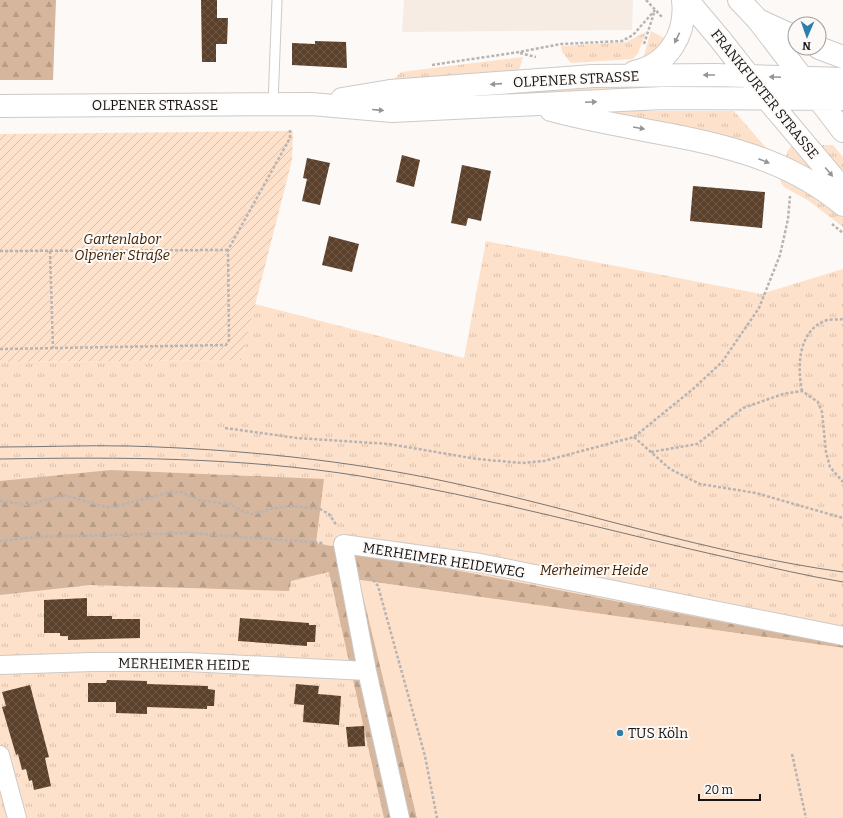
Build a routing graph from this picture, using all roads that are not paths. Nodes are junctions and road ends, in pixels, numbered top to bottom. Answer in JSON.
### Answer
{"nodes":[{"id":1,"x":277,"y":0,"type":"edge"},
{"id":2,"x":683,"y":0,"type":"edge"},
{"id":3,"x":687,"y":0,"type":"edge"},
{"id":4,"x":739,"y":0,"type":"edge"},
{"id":5,"x":758,"y":20,"type":"junction"},
{"id":6,"x":787,"y":33,"type":"edge"},
{"id":7,"x":827,"y":51,"type":"edge"},
{"id":8,"x":843,"y":57,"type":"edge"},
{"id":9,"x":623,"y":75,"type":"junction"},
{"id":10,"x":748,"y":76,"type":"junction"},
{"id":11,"x":802,"y":78,"type":"junction"},
{"id":12,"x":843,"y":79,"type":"edge"},
{"id":13,"x":767,"y":99,"type":"junction"},
{"id":14,"x":843,"y":99,"type":"edge"},
{"id":15,"x":819,"y":100,"type":"junction"},
{"id":16,"x":273,"y":104,"type":"junction"},
{"id":17,"x":311,"y":104,"type":"junction"},
{"id":18,"x":531,"y":104,"type":"junction"},
{"id":19,"x":0,"y":106,"type":"edge"},
{"id":20,"x":843,"y":131,"type":"edge"},
{"id":21,"x":843,"y":189,"type":"edge"},
{"id":22,"x":843,"y":205,"type":"edge"},
{"id":23,"x":843,"y":636,"type":"edge"},
{"id":24,"x":0,"y":665,"type":"edge"},
{"id":25,"x":367,"y":671,"type":"junction"},
{"id":26,"x":0,"y":755,"type":"edge"},
{"id":27,"x":5,"y":796,"type":"edge"},
{"id":28,"x":16,"y":818,"type":"edge"},
{"id":29,"x":400,"y":818,"type":"edge"}],
"edges":[{"from":1,"to":16,"type":"lane"},
{"from":2,"to":9,"type":"main road","one_way":true},
{"from":3,"to":10,"type":"main road","name":"FRANKFURTER STRASSE"},
{"from":4,"to":5,"type":"main road"},
{"from":5,"to":6,"type":"main road"},
{"from":5,"to":11,"type":"main road"},
{"from":7,"to":8,"type":"main road"},
{"from":10,"to":9,"type":"main road","name":"OLPENER STRASSE","one_way":true},
{"from":9,"to":17,"type":"main road","name":"OLPENER STRASSE","one_way":true},
{"from":11,"to":10,"type":"main road","name":"OLPENER STRASSE","one_way":true},
{"from":10,"to":13,"type":"main road","name":"FRANKFURTER STRASSE"},
{"from":11,"to":12,"type":"main road","name":"OLPENER STRASSE"},
{"from":11,"to":15,"type":"main road"},
{"from":13,"to":15,"type":"main road","name":"OLPENER STRASSE"},
{"from":18,"to":13,"type":"main road","name":"OLPENER STRASSE","one_way":true},
{"from":13,"to":21,"type":"main road","name":"FRANKFURTER STRASSE","one_way":true},
{"from":14,"to":15,"type":"main road","name":"OLPENER STRASSE"},
{"from":15,"to":20,"type":"main road"},
{"from":16,"to":17,"type":"main road","name":"OLPENER STRASSE"},
{"from":16,"to":19,"type":"main road","name":"OLPENER STRASSE"},
{"from":17,"to":18,"type":"main road","name":"OLPENER STRASSE","one_way":true},
{"from":18,"to":22,"type":"main road","one_way":true},
{"from":23,"to":25,"type":"street","name":"MERHEIMER HEIDEWEG"},
{"from":24,"to":25,"type":"street","name":"MERHEIMER HEIDE"},
{"from":25,"to":29,"type":"street","name":"MERHEIMER HEIDEWEG"},
{"from":26,"to":27,"type":"street"},
{"from":27,"to":28,"type":"street"}]}
